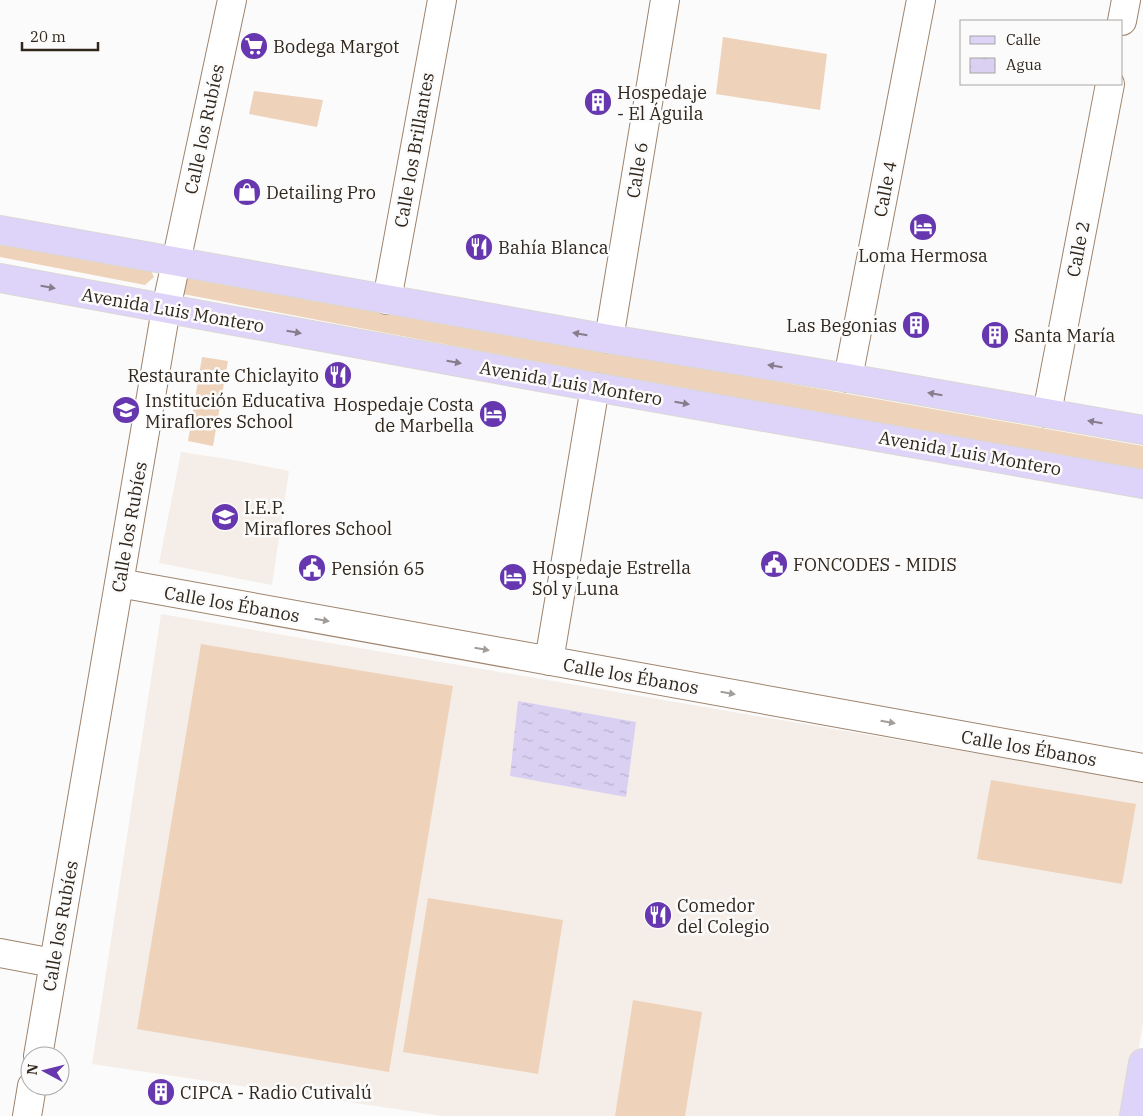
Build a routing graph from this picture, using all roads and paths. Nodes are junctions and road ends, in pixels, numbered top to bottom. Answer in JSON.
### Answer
{"nodes":[{"id":1,"x":232,"y":0,"type":"edge"},
{"id":2,"x":442,"y":0,"type":"edge"},
{"id":3,"x":665,"y":0,"type":"edge"},
{"id":4,"x":921,"y":0,"type":"edge"},
{"id":5,"x":1126,"y":0,"type":"edge"},
{"id":6,"x":1122,"y":20,"type":"edge"},
{"id":7,"x":1110,"y":85,"type":"edge"},
{"id":8,"x":0,"y":230,"type":"edge"},
{"id":9,"x":176,"y":262,"type":"junction"},
{"id":10,"x":0,"y":278,"type":"edge"},
{"id":11,"x":387,"y":300,"type":"junction"},
{"id":12,"x":166,"y":309,"type":"junction"},
{"id":13,"x":609,"y":339,"type":"junction"},
{"id":14,"x":848,"y":378,"type":"junction"},
{"id":15,"x":595,"y":387,"type":"junction"},
{"id":16,"x":1047,"y":413,"type":"junction"},
{"id":17,"x":1143,"y":430,"type":"edge"},
{"id":18,"x":1143,"y":484,"type":"edge"},
{"id":19,"x":119,"y":583,"type":"junction"},
{"id":20,"x":549,"y":661,"type":"junction"},
{"id":21,"x":1143,"y":768,"type":"edge"},
{"id":22,"x":0,"y":953,"type":"edge"},
{"id":23,"x":54,"y":963,"type":"junction"},
{"id":24,"x":40,"y":1046,"type":"edge"},
{"id":25,"x":1143,"y":1063,"type":"edge"},
{"id":26,"x":30,"y":1096,"type":"edge"},
{"id":27,"x":27,"y":1116,"type":"edge"},
{"id":28,"x":1134,"y":1116,"type":"edge"}],
"edges":[{"from":1,"to":9,"type":"street","name":"Calle los Rubíes"},
{"from":2,"to":11,"type":"street","name":"Calle los Brillantes"},
{"from":3,"to":13,"type":"street","name":"Calle 6"},
{"from":4,"to":14,"type":"street","name":"Calle 4"},
{"from":5,"to":6,"type":"street"},
{"from":7,"to":16,"type":"street","name":"Calle 2"},
{"from":8,"to":9,"type":"main road"},
{"from":9,"to":11,"type":"main road"},
{"from":9,"to":12,"type":"street","name":"Calle los Rubíes"},
{"from":10,"to":12,"type":"main road","name":"Avenida Luis Montero","one_way":true},
{"from":13,"to":11,"type":"main road","one_way":true},
{"from":12,"to":15,"type":"main road","name":"Avenida Luis Montero","one_way":true},
{"from":12,"to":19,"type":"street","name":"Calle los Rubíes"},
{"from":14,"to":13,"type":"main road","one_way":true},
{"from":16,"to":14,"type":"main road","one_way":true},
{"from":15,"to":18,"type":"main road","name":"Avenida Luis Montero","one_way":true},
{"from":15,"to":20,"type":"street"},
{"from":17,"to":16,"type":"main road","one_way":true},
{"from":19,"to":20,"type":"street","name":"Calle los Ébanos","one_way":true},
{"from":19,"to":23,"type":"street","name":"Calle los Rubíes"},
{"from":20,"to":21,"type":"street","name":"Calle los Ébanos","one_way":true},
{"from":22,"to":23,"type":"street"},
{"from":23,"to":24,"type":"street","name":"Calle los Rubíes"},
{"from":25,"to":28,"type":"main road"},
{"from":26,"to":27,"type":"street"}]}
